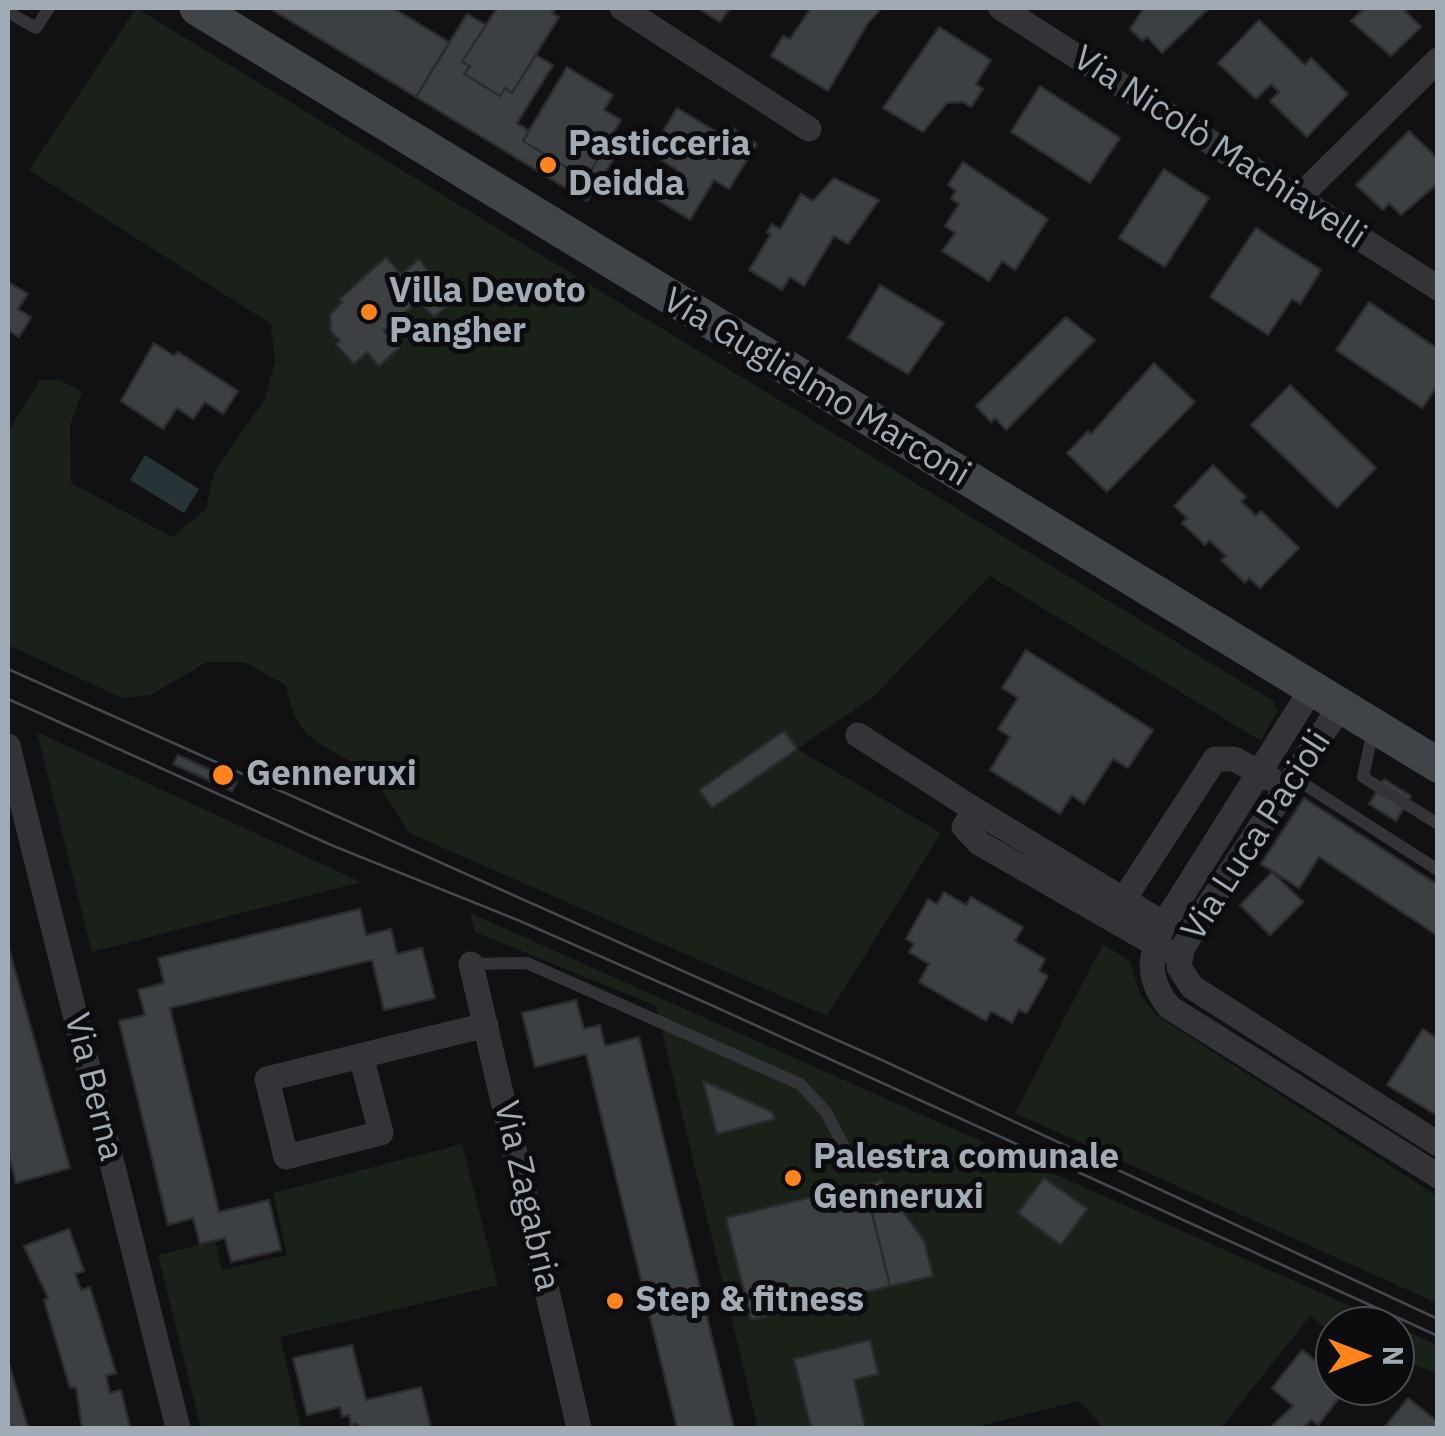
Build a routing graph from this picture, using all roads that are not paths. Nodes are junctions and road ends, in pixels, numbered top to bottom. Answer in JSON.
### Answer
{"nodes":[{"id":1,"x":48,"y":8,"type":"edge"},
{"id":2,"x":196,"y":8,"type":"edge"},
{"id":3,"x":622,"y":8,"type":"edge"},
{"id":4,"x":1001,"y":8,"type":"edge"},
{"id":5,"x":8,"y":12,"type":"edge"},
{"id":6,"x":1438,"y":60,"type":"edge"},
{"id":7,"x":809,"y":129,"type":"dead end"},
{"id":8,"x":1298,"y":198,"type":"junction"},
{"id":9,"x":1438,"y":288,"type":"edge"},
{"id":10,"x":1325,"y":699,"type":"junction"},
{"id":11,"x":1373,"y":727,"type":"junction"},
{"id":12,"x":858,"y":736,"type":"dead end"},
{"id":13,"x":8,"y":746,"type":"edge"},
{"id":14,"x":1438,"y":765,"type":"edge"},
{"id":15,"x":1260,"y":772,"type":"junction"},
{"id":16,"x":1290,"y":782,"type":"junction"},
{"id":17,"x":975,"y":810,"type":"junction"},
{"id":18,"x":1438,"y":824,"type":"edge"},
{"id":19,"x":1438,"y":870,"type":"edge"},
{"id":20,"x":1124,"y":899,"type":"junction"},
{"id":21,"x":1156,"y":942,"type":"junction"},
{"id":22,"x":1180,"y":961,"type":"junction"},
{"id":23,"x":471,"y":964,"type":"joint"},
{"id":24,"x":486,"y":1025,"type":"junction"},
{"id":25,"x":361,"y":1056,"type":"junction"},
{"id":26,"x":1365,"y":1097,"type":"junction"},
{"id":27,"x":1350,"y":1121,"type":"junction"},
{"id":28,"x":1438,"y":1144,"type":"edge"},
{"id":29,"x":856,"y":1167,"type":"dead end"},
{"id":30,"x":1438,"y":1176,"type":"edge"},
{"id":31,"x":178,"y":1428,"type":"edge"},
{"id":32,"x":579,"y":1428,"type":"edge"}],
"edges":[{"from":1,"to":5,"type":"lane"},
{"from":2,"to":10,"type":"main road","name":"Via Guglielmo Marconi"},
{"from":3,"to":7,"type":"street"},
{"from":4,"to":8,"type":"street","name":"Via Nicolò Machiavelli"},
{"from":6,"to":8,"type":"street"},
{"from":8,"to":9,"type":"street","name":"Via Nicolò Machiavelli"},
{"from":10,"to":11,"type":"main road","name":"Via Guglielmo Marconi"},
{"from":10,"to":15,"type":"street","name":"Via Luca Pacioli"},
{"from":10,"to":16,"type":"street","name":"Via Luca Pacioli"},
{"from":11,"to":14,"type":"main road","name":"Via Guglielmo Marconi"},
{"from":11,"to":18,"type":"lane"},
{"from":12,"to":17,"type":"street","name":"Via Luca Pacioli"},
{"from":13,"to":31,"type":"street","name":"Via Berna"},
{"from":15,"to":16,"type":"street"},
{"from":15,"to":20,"type":"street","name":"Via Luca Pacioli"},
{"from":15,"to":21,"type":"street","name":"Via Luca Pacioli"},
{"from":16,"to":19,"type":"lane"},
{"from":16,"to":22,"type":"street","name":"Via Luca Pacioli"},
{"from":17,"to":20,"type":"street","name":"Via Luca Pacioli"},
{"from":17,"to":21,"type":"street","name":"Via Luca Pacioli"},
{"from":20,"to":21,"type":"street","name":"Via Luca Pacioli"},
{"from":21,"to":22,"type":"street"},
{"from":21,"to":27,"type":"street"},
{"from":22,"to":26,"type":"street"},
{"from":23,"to":24,"type":"street","name":"Via Zagabria"},
{"from":23,"to":29,"type":"lane"},
{"from":24,"to":25,"type":"street"},
{"from":24,"to":32,"type":"street","name":"Via Zagabria"},
{"from":25,"to":25,"type":"street"},
{"from":26,"to":27,"type":"street"},
{"from":26,"to":28,"type":"street"},
{"from":27,"to":30,"type":"street"}]}
